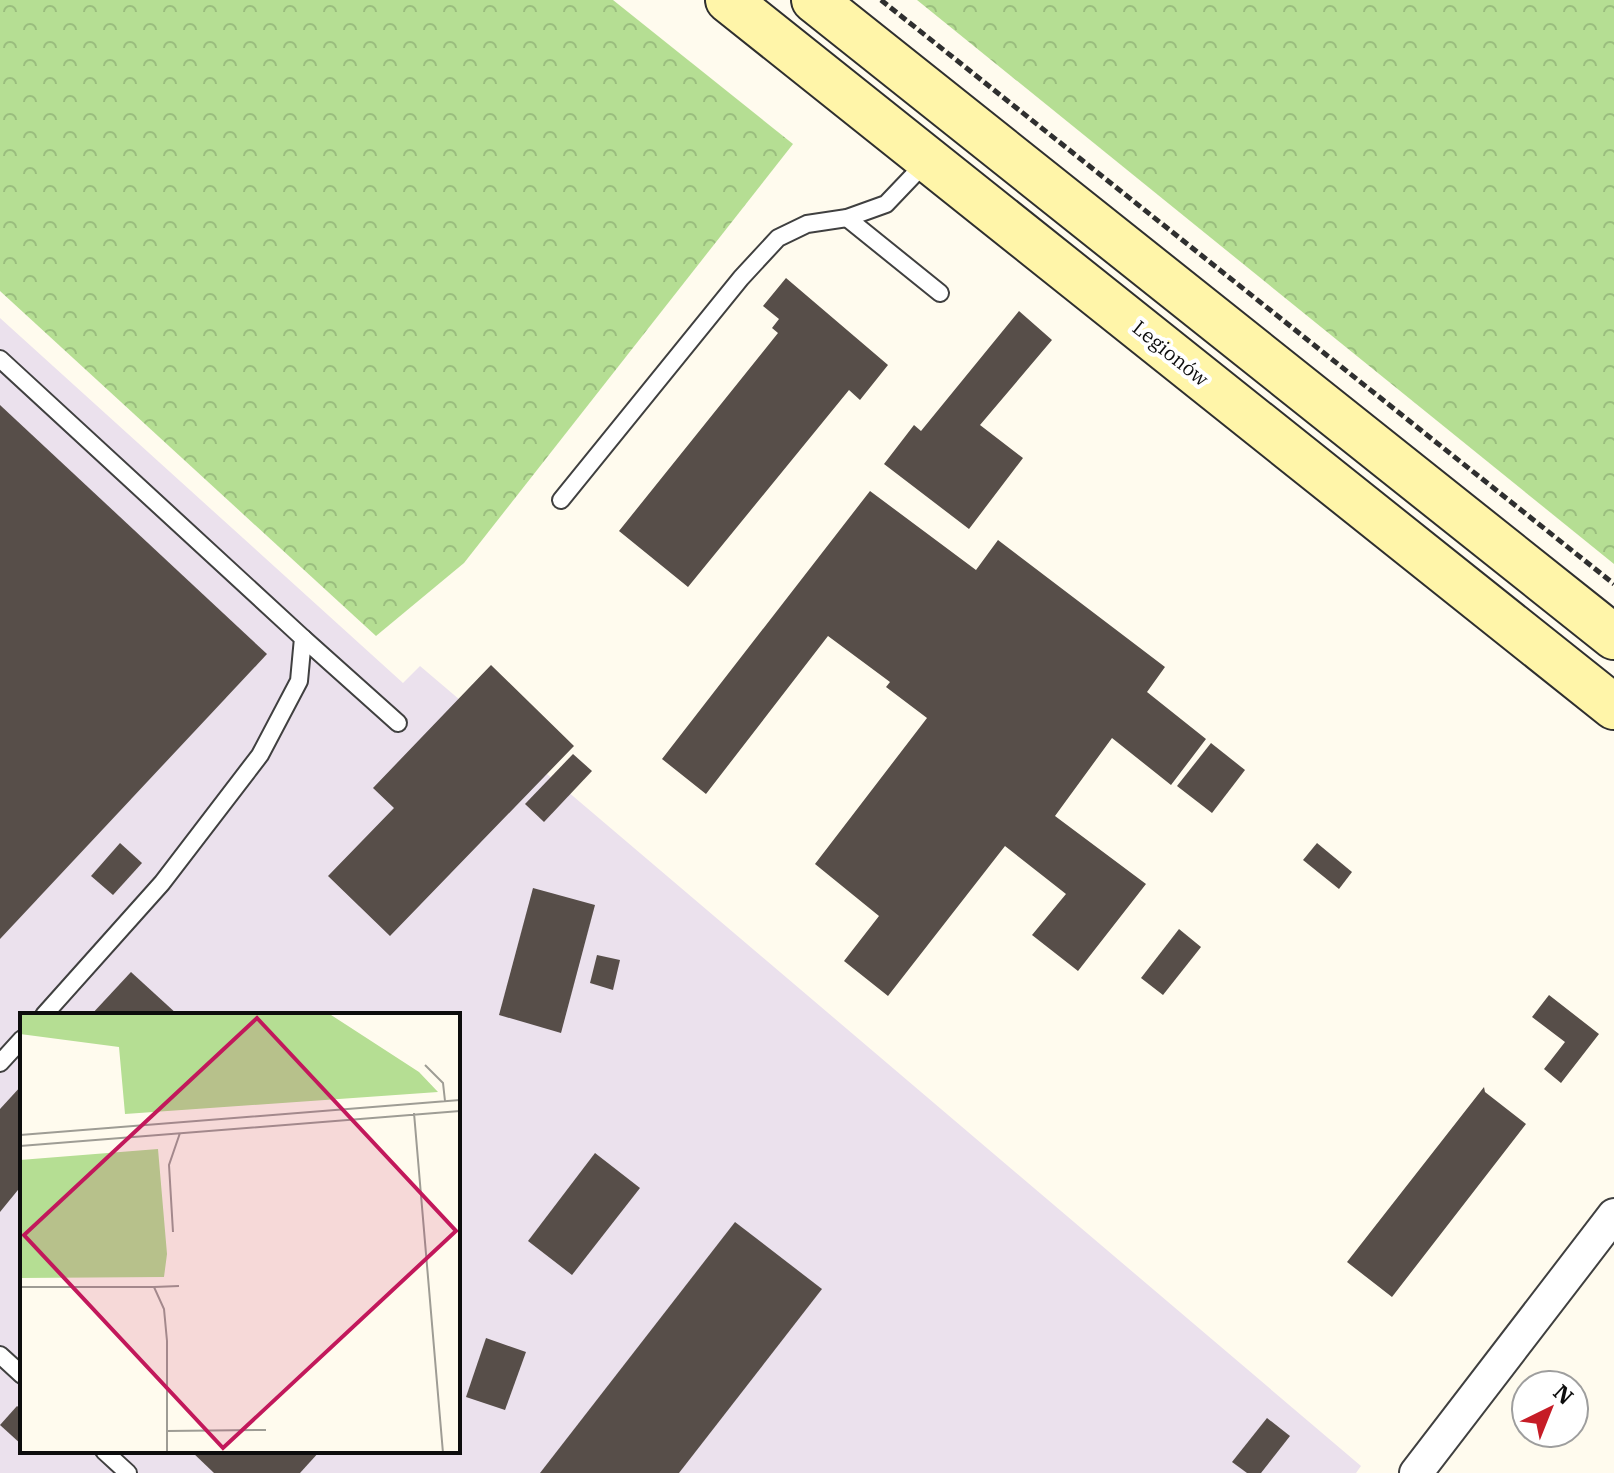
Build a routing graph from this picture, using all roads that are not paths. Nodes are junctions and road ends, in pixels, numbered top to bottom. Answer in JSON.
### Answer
{"nodes":[{"id":1,"x":728,"y":0,"type":"edge"},
{"id":2,"x":814,"y":0,"type":"edge"},
{"id":3,"x":928,"y":160,"type":"junction"},
{"id":4,"x":847,"y":218,"type":"junction"},
{"id":5,"x":940,"y":293,"type":"dead end"},
{"id":6,"x":0,"y":359,"type":"edge"},
{"id":7,"x":561,"y":500,"type":"dead end"},
{"id":8,"x":1614,"y":637,"type":"edge"},
{"id":9,"x":303,"y":638,"type":"junction"},
{"id":10,"x":1614,"y":707,"type":"edge"},
{"id":11,"x":398,"y":723,"type":"dead end"},
{"id":12,"x":46,"y":1013,"type":"edge"},
{"id":13,"x":20,"y":1041,"type":"edge"},
{"id":14,"x":0,"y":1063,"type":"edge"},
{"id":15,"x":1614,"y":1215,"type":"edge"},
{"id":16,"x":0,"y":1355,"type":"edge"},
{"id":17,"x":20,"y":1373,"type":"edge"},
{"id":18,"x":106,"y":1453,"type":"edge"},
{"id":19,"x":128,"y":1473,"type":"edge"},
{"id":20,"x":1416,"y":1473,"type":"edge"}],
"edges":[{"from":1,"to":3,"type":"street","name":"Legionów"},
{"from":2,"to":8,"type":"street"},
{"from":3,"to":4,"type":"lane"},
{"from":3,"to":10,"type":"street","name":"Legionów"},
{"from":4,"to":5,"type":"lane"},
{"from":4,"to":7,"type":"lane"},
{"from":6,"to":9,"type":"lane"},
{"from":9,"to":11,"type":"lane"},
{"from":9,"to":12,"type":"lane"},
{"from":13,"to":14,"type":"lane"},
{"from":15,"to":20,"type":"street"},
{"from":16,"to":17,"type":"lane"},
{"from":18,"to":19,"type":"lane"}]}
